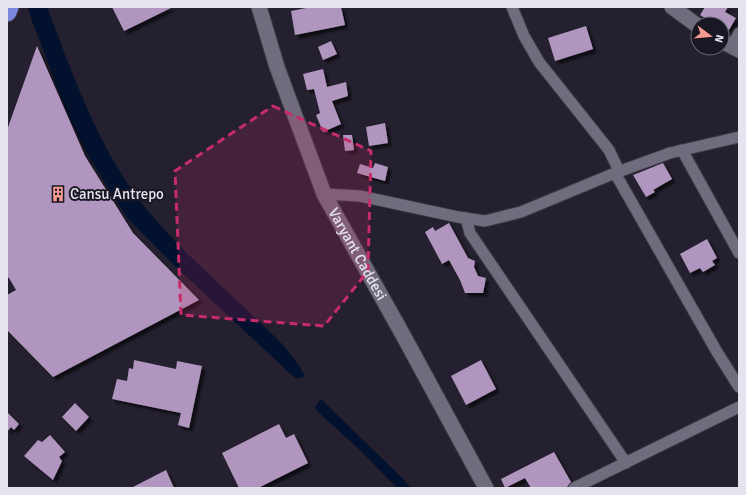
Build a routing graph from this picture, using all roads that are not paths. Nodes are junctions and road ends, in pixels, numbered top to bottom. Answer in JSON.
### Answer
{"nodes":[{"id":1,"x":9,"y":7,"type":"edge"},
{"id":2,"x":259,"y":7,"type":"edge"},
{"id":3,"x":512,"y":7,"type":"edge"},
{"id":4,"x":672,"y":7,"type":"edge"},
{"id":5,"x":7,"y":12,"type":"edge"},
{"id":6,"x":690,"y":20,"type":"edge"},
{"id":7,"x":739,"y":33,"type":"edge"},
{"id":8,"x":731,"y":46,"type":"edge"},
{"id":9,"x":739,"y":137,"type":"edge"},
{"id":10,"x":682,"y":150,"type":"junction"},
{"id":11,"x":617,"y":172,"type":"junction"},
{"id":12,"x":324,"y":194,"type":"junction"},
{"id":13,"x":466,"y":218,"type":"junction"},
{"id":14,"x":739,"y":253,"type":"edge"},
{"id":15,"x":739,"y":387,"type":"edge"},
{"id":16,"x":739,"y":407,"type":"edge"},
{"id":17,"x":626,"y":462,"type":"junction"},
{"id":18,"x":486,"y":488,"type":"edge"},
{"id":19,"x":574,"y":488,"type":"edge"}],
"edges":[{"from":1,"to":5,"type":"highway"},
{"from":2,"to":12,"type":"street","name":"Varyant Caddesi"},
{"from":3,"to":11,"type":"street"},
{"from":4,"to":6,"type":"street"},
{"from":7,"to":8,"type":"street"},
{"from":9,"to":10,"type":"street"},
{"from":10,"to":11,"type":"street"},
{"from":10,"to":14,"type":"street"},
{"from":11,"to":13,"type":"street"},
{"from":11,"to":15,"type":"street"},
{"from":12,"to":13,"type":"street"},
{"from":12,"to":18,"type":"street","name":"Varyant Caddesi"},
{"from":13,"to":17,"type":"street"},
{"from":16,"to":17,"type":"street"},
{"from":17,"to":19,"type":"street"}]}
